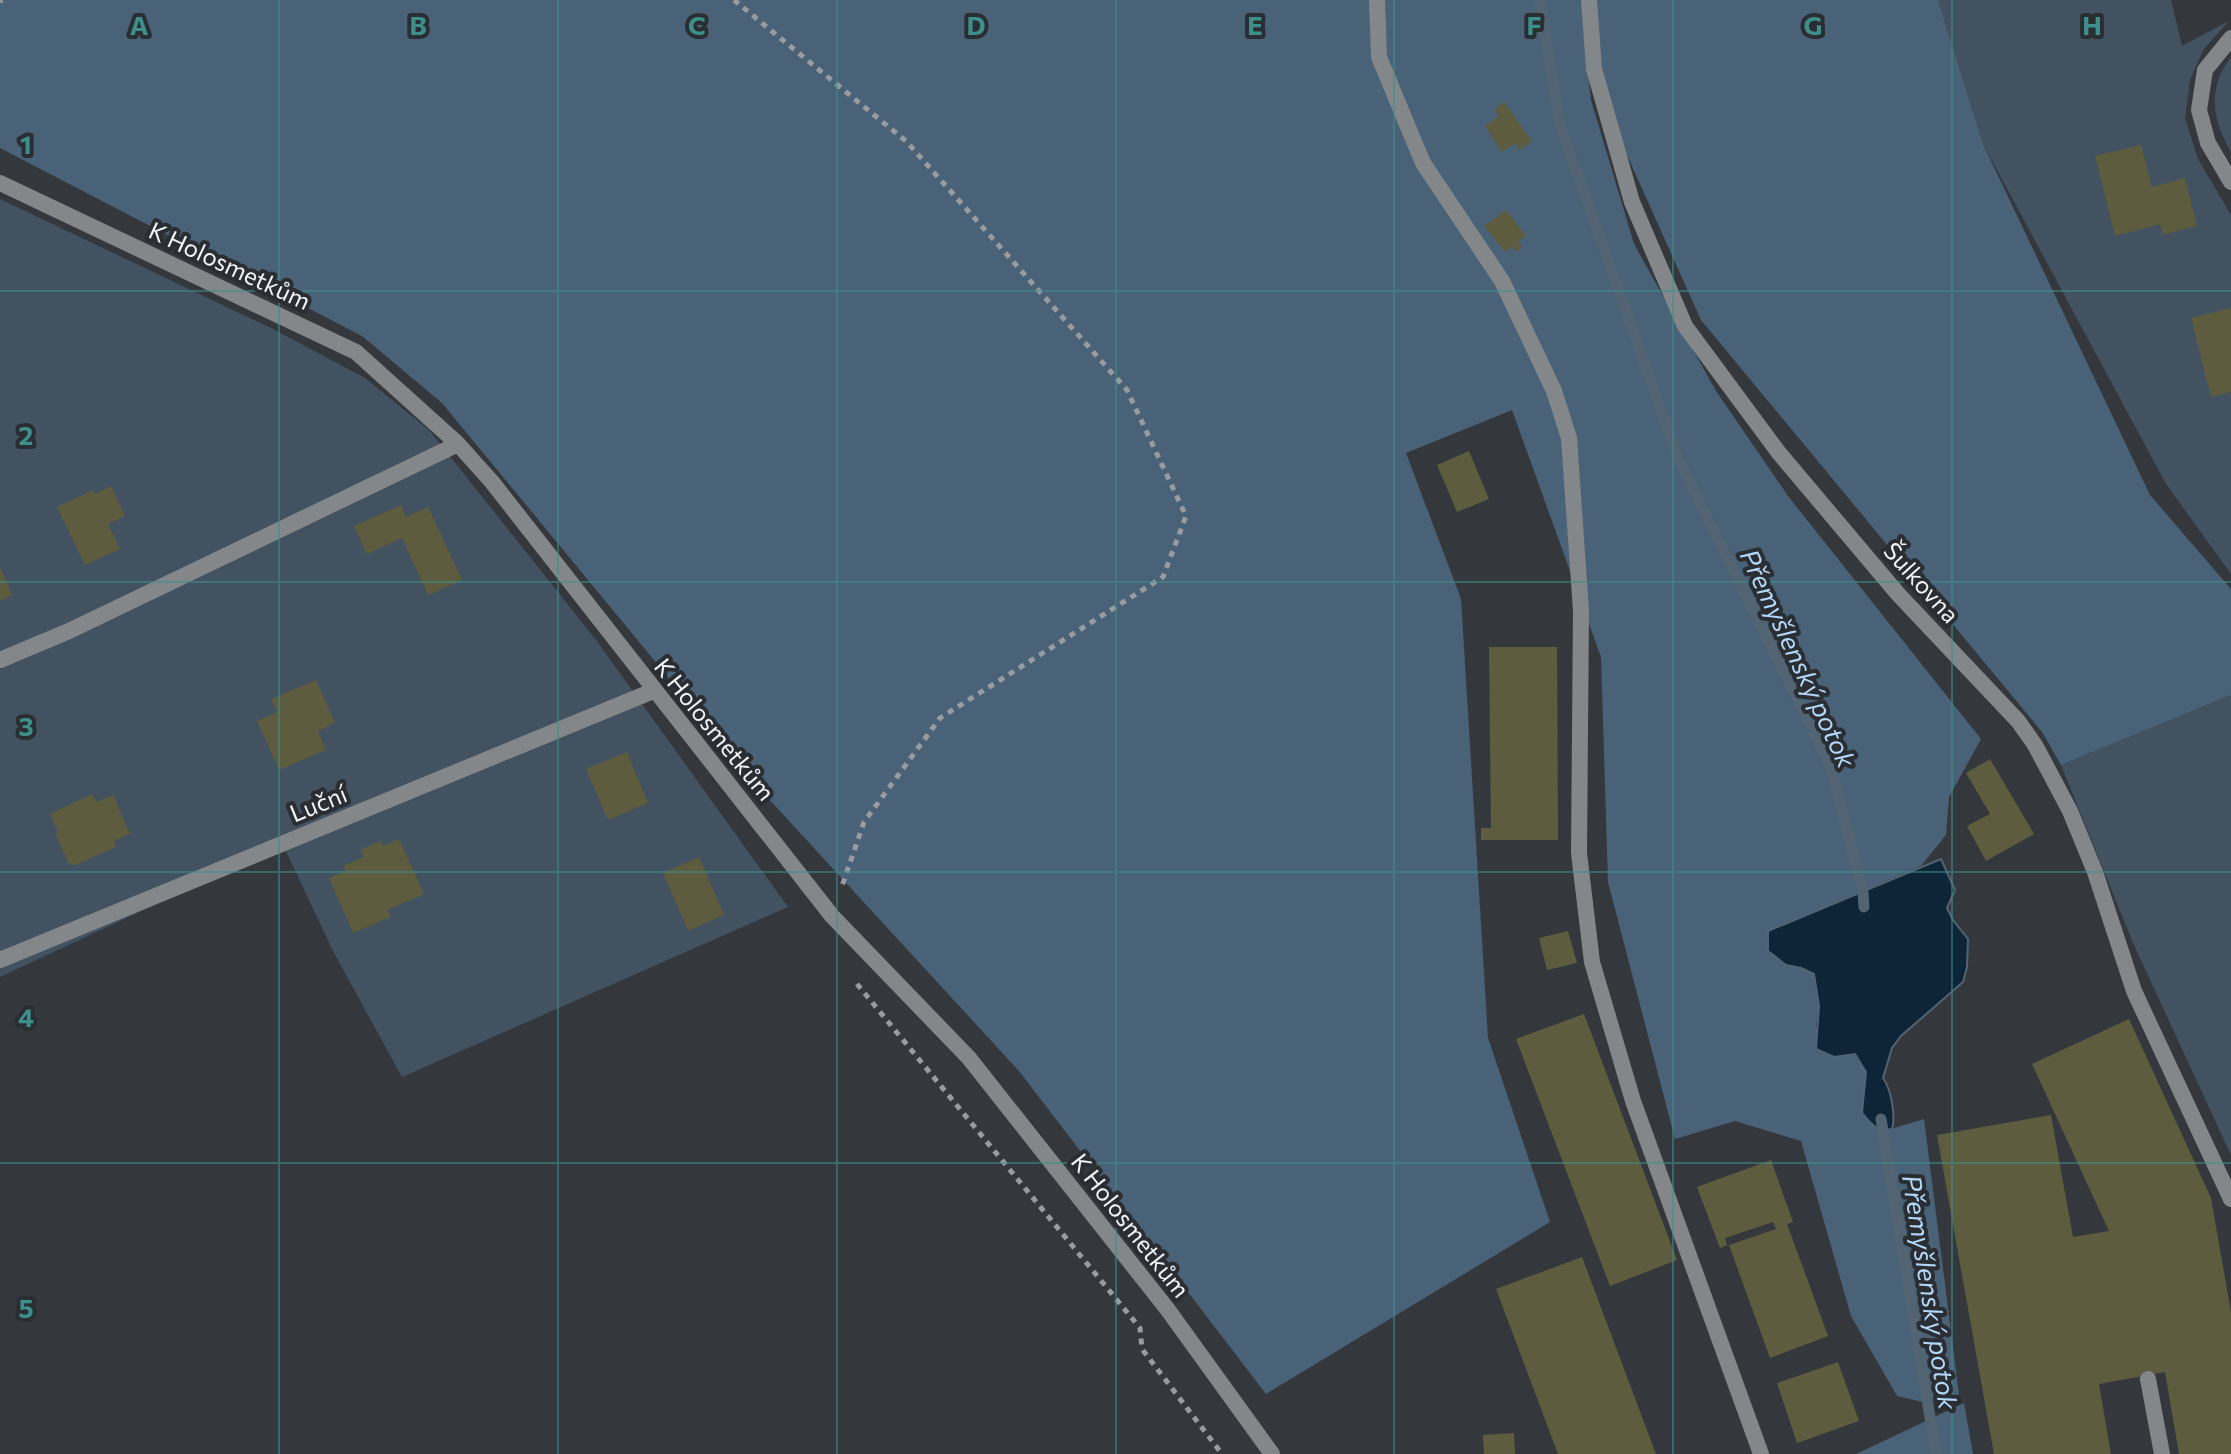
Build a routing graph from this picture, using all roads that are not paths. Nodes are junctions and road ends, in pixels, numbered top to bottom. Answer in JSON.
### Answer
{"nodes":[{"id":1,"x":1377,"y":0,"type":"edge"},
{"id":2,"x":1589,"y":0,"type":"edge"},
{"id":3,"x":2231,"y":38,"type":"edge"},
{"id":4,"x":2231,"y":182,"type":"edge"},
{"id":5,"x":0,"y":183,"type":"edge"},
{"id":6,"x":458,"y":444,"type":"junction"},
{"id":7,"x":0,"y":660,"type":"edge"},
{"id":8,"x":653,"y":691,"type":"junction"},
{"id":9,"x":0,"y":960,"type":"edge"},
{"id":10,"x":2231,"y":1199,"type":"edge"},
{"id":11,"x":2148,"y":1379,"type":"dead end"},
{"id":12,"x":1272,"y":1454,"type":"edge"},
{"id":13,"x":1761,"y":1454,"type":"edge"},
{"id":14,"x":2162,"y":1454,"type":"edge"}],
"edges":[{"from":1,"to":13,"type":"street"},
{"from":2,"to":10,"type":"street","name":"Šulkovna"},
{"from":3,"to":4,"type":"street"},
{"from":5,"to":6,"type":"street","name":"K Holosmetkům"},
{"from":6,"to":7,"type":"street"},
{"from":6,"to":8,"type":"street","name":"K Holosmetkům"},
{"from":8,"to":9,"type":"street","name":"Luční"},
{"from":8,"to":12,"type":"street","name":"K Holosmetkům"},
{"from":11,"to":14,"type":"street"}]}
